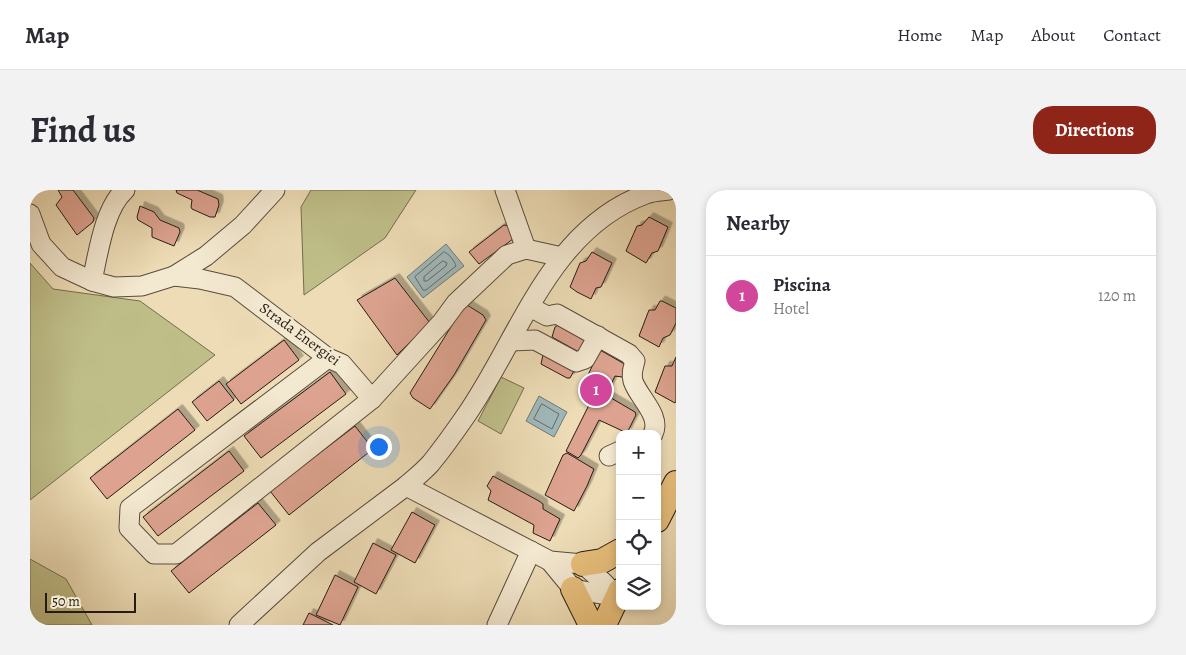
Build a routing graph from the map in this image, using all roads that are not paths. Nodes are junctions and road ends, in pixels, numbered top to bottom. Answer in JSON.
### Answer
{"nodes":[{"id":1,"x":125,"y":190,"type":"edge"},
{"id":2,"x":275,"y":190,"type":"edge"},
{"id":3,"x":505,"y":190,"type":"edge"},
{"id":4,"x":669,"y":190,"type":"edge"},
{"id":5,"x":30,"y":214,"type":"edge"},
{"id":6,"x":526,"y":249,"type":"junction"},
{"id":7,"x":562,"y":257,"type":"junction"},
{"id":8,"x":174,"y":276,"type":"junction"},
{"id":9,"x":92,"y":281,"type":"junction"},
{"id":10,"x":530,"y":306,"type":"junction"},
{"id":11,"x":546,"y":316,"type":"junction"},
{"id":12,"x":598,"y":336,"type":"junction"},
{"id":13,"x":535,"y":340,"type":"junction"},
{"id":14,"x":511,"y":341,"type":"junction"},
{"id":15,"x":328,"y":358,"type":"junction"},
{"id":16,"x":372,"y":399,"type":"junction"},
{"id":17,"x":653,"y":430,"type":"edge"},
{"id":18,"x":676,"y":483,"type":"edge"},
{"id":19,"x":406,"y":486,"type":"junction"},
{"id":20,"x":661,"y":512,"type":"edge"},
{"id":21,"x":531,"y":551,"type":"junction"},
{"id":22,"x":616,"y":553,"type":"edge"},
{"id":23,"x":550,"y":561,"type":"junction"},
{"id":24,"x":583,"y":564,"type":"junction"},
{"id":25,"x":572,"y":588,"type":"junction"},
{"id":26,"x":616,"y":592,"type":"edge"},
{"id":27,"x":616,"y":594,"type":"edge"},
{"id":28,"x":616,"y":598,"type":"edge"},
{"id":29,"x":243,"y":624,"type":"edge"},
{"id":30,"x":497,"y":625,"type":"edge"},
{"id":31,"x":592,"y":625,"type":"edge"},
{"id":32,"x":604,"y":625,"type":"edge"}],
"edges":[{"from":1,"to":9,"type":"street"},
{"from":2,"to":8,"type":"street"},
{"from":3,"to":6,"type":"street"},
{"from":4,"to":7,"type":"street"},
{"from":5,"to":9,"type":"street","name":"Strada Energiei"},
{"from":6,"to":7,"type":"street"},
{"from":6,"to":16,"type":"street"},
{"from":7,"to":10,"type":"street"},
{"from":8,"to":9,"type":"street","name":"Strada Energiei"},
{"from":8,"to":15,"type":"street","name":"Strada Energiei"},
{"from":10,"to":11,"type":"street"},
{"from":10,"to":14,"type":"street"},
{"from":11,"to":12,"type":"street"},
{"from":11,"to":13,"type":"street"},
{"from":12,"to":13,"type":"street"},
{"from":12,"to":17,"type":"street"},
{"from":13,"to":14,"type":"street"},
{"from":14,"to":19,"type":"street"},
{"from":15,"to":16,"type":"street","name":"Strada Energiei"},
{"from":15,"to":16,"type":"street"},
{"from":18,"to":20,"type":"main road"},
{"from":19,"to":21,"type":"street"},
{"from":19,"to":29,"type":"street"},
{"from":21,"to":23,"type":"street"},
{"from":21,"to":30,"type":"street"},
{"from":22,"to":24,"type":"main road"},
{"from":23,"to":24,"type":"street"},
{"from":23,"to":25,"type":"street"},
{"from":24,"to":26,"type":"street"},
{"from":25,"to":27,"type":"street"},
{"from":25,"to":31,"type":"main road"},
{"from":28,"to":32,"type":"main road"}]}
